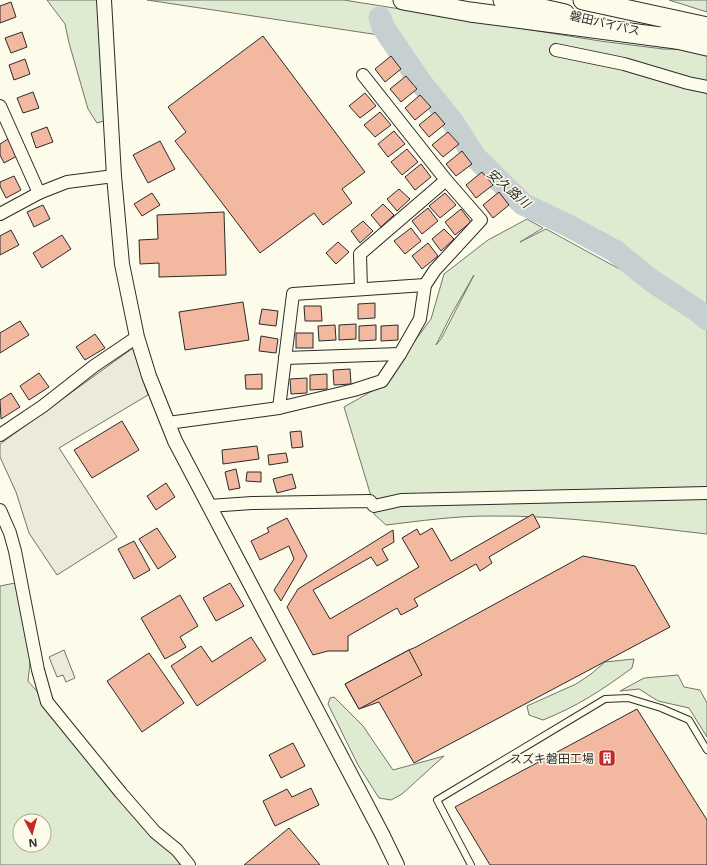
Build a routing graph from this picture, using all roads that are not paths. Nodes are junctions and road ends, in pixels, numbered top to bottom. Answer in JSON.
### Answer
{"nodes":[{"id":1,"x":104,"y":0,"type":"edge"},
{"id":2,"x":403,"y":0,"type":"edge"},
{"id":3,"x":503,"y":0,"type":"edge"},
{"id":4,"x":583,"y":0,"type":"edge"},
{"id":5,"x":604,"y":0,"type":"edge"},
{"id":6,"x":707,"y":27,"type":"edge"},
{"id":7,"x":678,"y":30,"type":"junction"},
{"id":8,"x":707,"y":46,"type":"edge"},
{"id":9,"x":556,"y":50,"type":"dead end"},
{"id":10,"x":363,"y":75,"type":"dead end"},
{"id":11,"x":707,"y":87,"type":"edge"},
{"id":12,"x":0,"y":106,"type":"edge"},
{"id":13,"x":114,"y":176,"type":"junction"},
{"id":14,"x":446,"y":180,"type":"junction"},
{"id":15,"x":39,"y":193,"type":"junction"},
{"id":16,"x":0,"y":214,"type":"edge"},
{"id":17,"x":425,"y":285,"type":"junction"},
{"id":18,"x":361,"y":289,"type":"junction"},
{"id":19,"x":137,"y":337,"type":"junction"},
{"id":20,"x":400,"y":354,"type":"junction"},
{"id":21,"x":285,"y":358,"type":"junction"},
{"id":22,"x":279,"y":408,"type":"junction"},
{"id":23,"x":168,"y":423,"type":"junction"},
{"id":24,"x":0,"y":435,"type":"edge"},
{"id":25,"x":707,"y":494,"type":"edge"},
{"id":26,"x":209,"y":506,"type":"junction"},
{"id":27,"x":0,"y":510,"type":"edge"},
{"id":28,"x":707,"y":750,"type":"edge"},
{"id":29,"x":189,"y":865,"type":"edge"},
{"id":30,"x":397,"y":865,"type":"edge"},
{"id":31,"x":471,"y":865,"type":"edge"}],
"edges":[{"from":1,"to":13,"type":"street"},
{"from":2,"to":7,"type":"highway"},
{"from":3,"to":7,"type":"highway","name":"磐田バイパス"},
{"from":4,"to":7,"type":"highway","name":"磐田バイパス"},
{"from":5,"to":7,"type":"highway"},
{"from":6,"to":7,"type":"highway","name":"磐田バイパス"},
{"from":7,"to":8,"type":"highway","name":"磐田バイパス"},
{"from":9,"to":11,"type":"street"},
{"from":10,"to":14,"type":"street"},
{"from":12,"to":15,"type":"street"},
{"from":13,"to":15,"type":"street"},
{"from":13,"to":19,"type":"street"},
{"from":14,"to":17,"type":"street"},
{"from":14,"to":18,"type":"street"},
{"from":15,"to":16,"type":"street"},
{"from":17,"to":18,"type":"street"},
{"from":17,"to":20,"type":"street"},
{"from":18,"to":21,"type":"street"},
{"from":19,"to":23,"type":"street"},
{"from":19,"to":24,"type":"street"},
{"from":20,"to":21,"type":"street"},
{"from":20,"to":22,"type":"street"},
{"from":21,"to":22,"type":"street"},
{"from":22,"to":23,"type":"street"},
{"from":23,"to":26,"type":"street"},
{"from":25,"to":26,"type":"street"},
{"from":26,"to":30,"type":"street"},
{"from":27,"to":29,"type":"street"},
{"from":28,"to":31,"type":"lane"}]}
